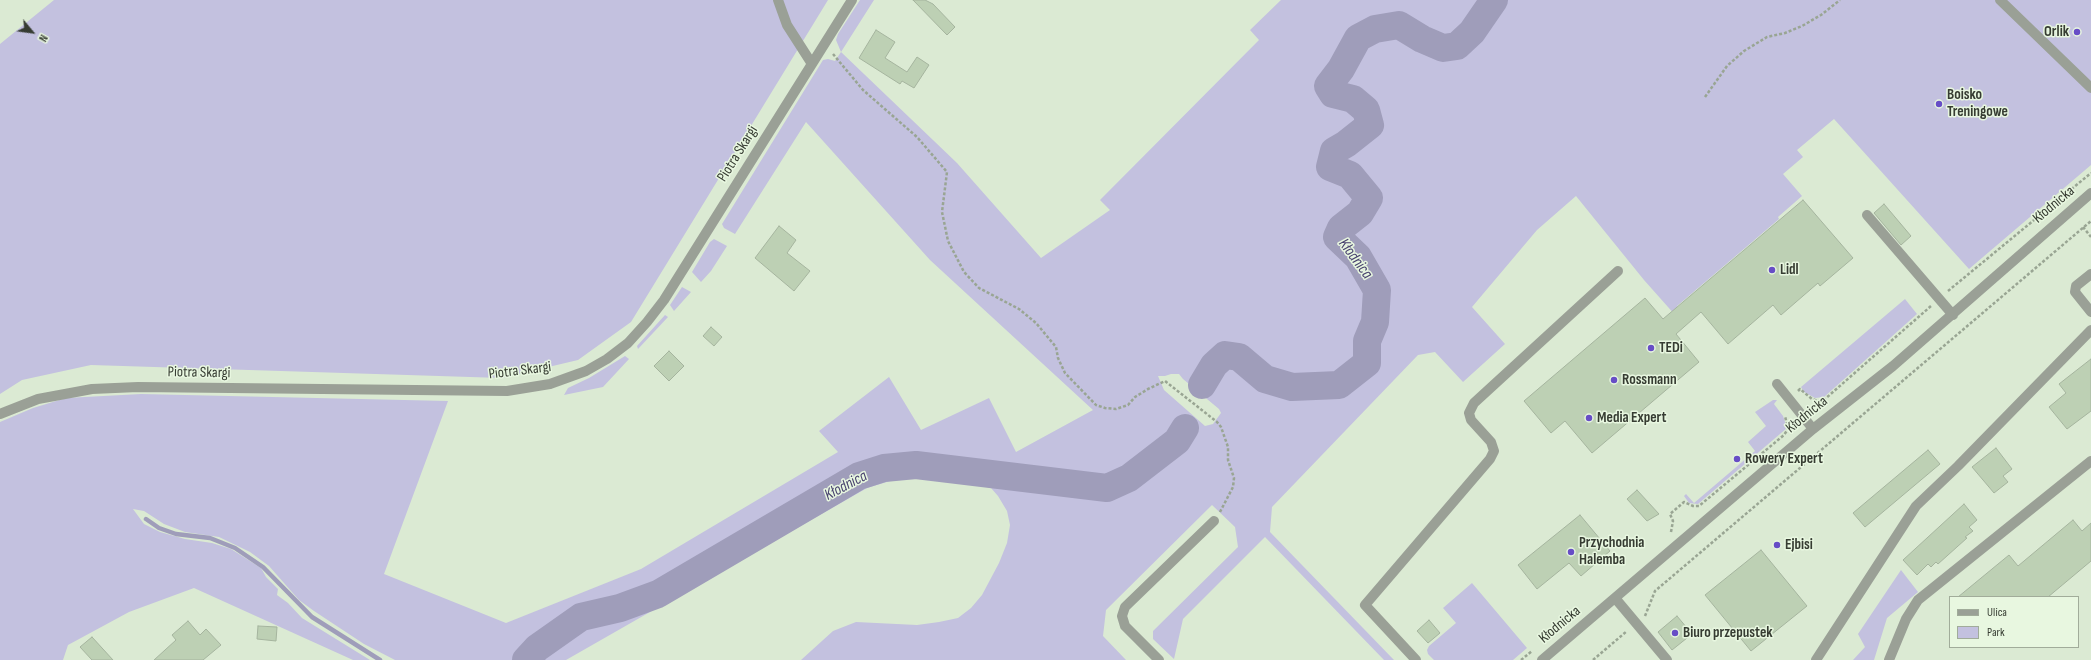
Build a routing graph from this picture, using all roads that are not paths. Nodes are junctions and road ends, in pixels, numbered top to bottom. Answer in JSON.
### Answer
{"nodes":[{"id":1,"x":778,"y":0,"type":"edge"},
{"id":2,"x":852,"y":0,"type":"edge"},
{"id":3,"x":2000,"y":0,"type":"edge"},
{"id":4,"x":812,"y":64,"type":"junction"},
{"id":5,"x":2091,"y":88,"type":"edge"},
{"id":6,"x":2091,"y":193,"type":"edge"},
{"id":7,"x":1868,"y":215,"type":"dead end"},
{"id":8,"x":1618,"y":271,"type":"dead end"},
{"id":9,"x":2091,"y":274,"type":"edge"},
{"id":10,"x":2091,"y":312,"type":"edge"},
{"id":11,"x":1953,"y":314,"type":"junction"},
{"id":12,"x":2091,"y":330,"type":"edge"},
{"id":13,"x":1777,"y":384,"type":"dead end"},
{"id":14,"x":0,"y":414,"type":"edge"},
{"id":15,"x":1813,"y":429,"type":"junction"},
{"id":16,"x":2091,"y":461,"type":"edge"},
{"id":17,"x":1214,"y":521,"type":"road end"},
{"id":18,"x":1615,"y":598,"type":"junction"},
{"id":19,"x":1159,"y":660,"type":"edge"},
{"id":20,"x":1416,"y":660,"type":"edge"},
{"id":21,"x":1542,"y":660,"type":"edge"},
{"id":22,"x":1667,"y":660,"type":"edge"},
{"id":23,"x":1816,"y":660,"type":"edge"},
{"id":24,"x":1889,"y":660,"type":"edge"}],
"edges":[{"from":1,"to":4,"type":"street"},
{"from":2,"to":4,"type":"street","name":"Piotra Skargi"},
{"from":3,"to":5,"type":"street"},
{"from":4,"to":14,"type":"street","name":"Piotra Skargi"},
{"from":6,"to":11,"type":"street","name":"Kłodnicka"},
{"from":7,"to":11,"type":"street"},
{"from":8,"to":20,"type":"street"},
{"from":9,"to":10,"type":"street"},
{"from":11,"to":15,"type":"street","name":"Kłodnicka"},
{"from":12,"to":23,"type":"street"},
{"from":13,"to":15,"type":"street"},
{"from":15,"to":18,"type":"street","name":"Kłodnicka"},
{"from":16,"to":24,"type":"street"},
{"from":17,"to":19,"type":"street"},
{"from":18,"to":21,"type":"street","name":"Kłodnicka"},
{"from":18,"to":22,"type":"street"}]}
